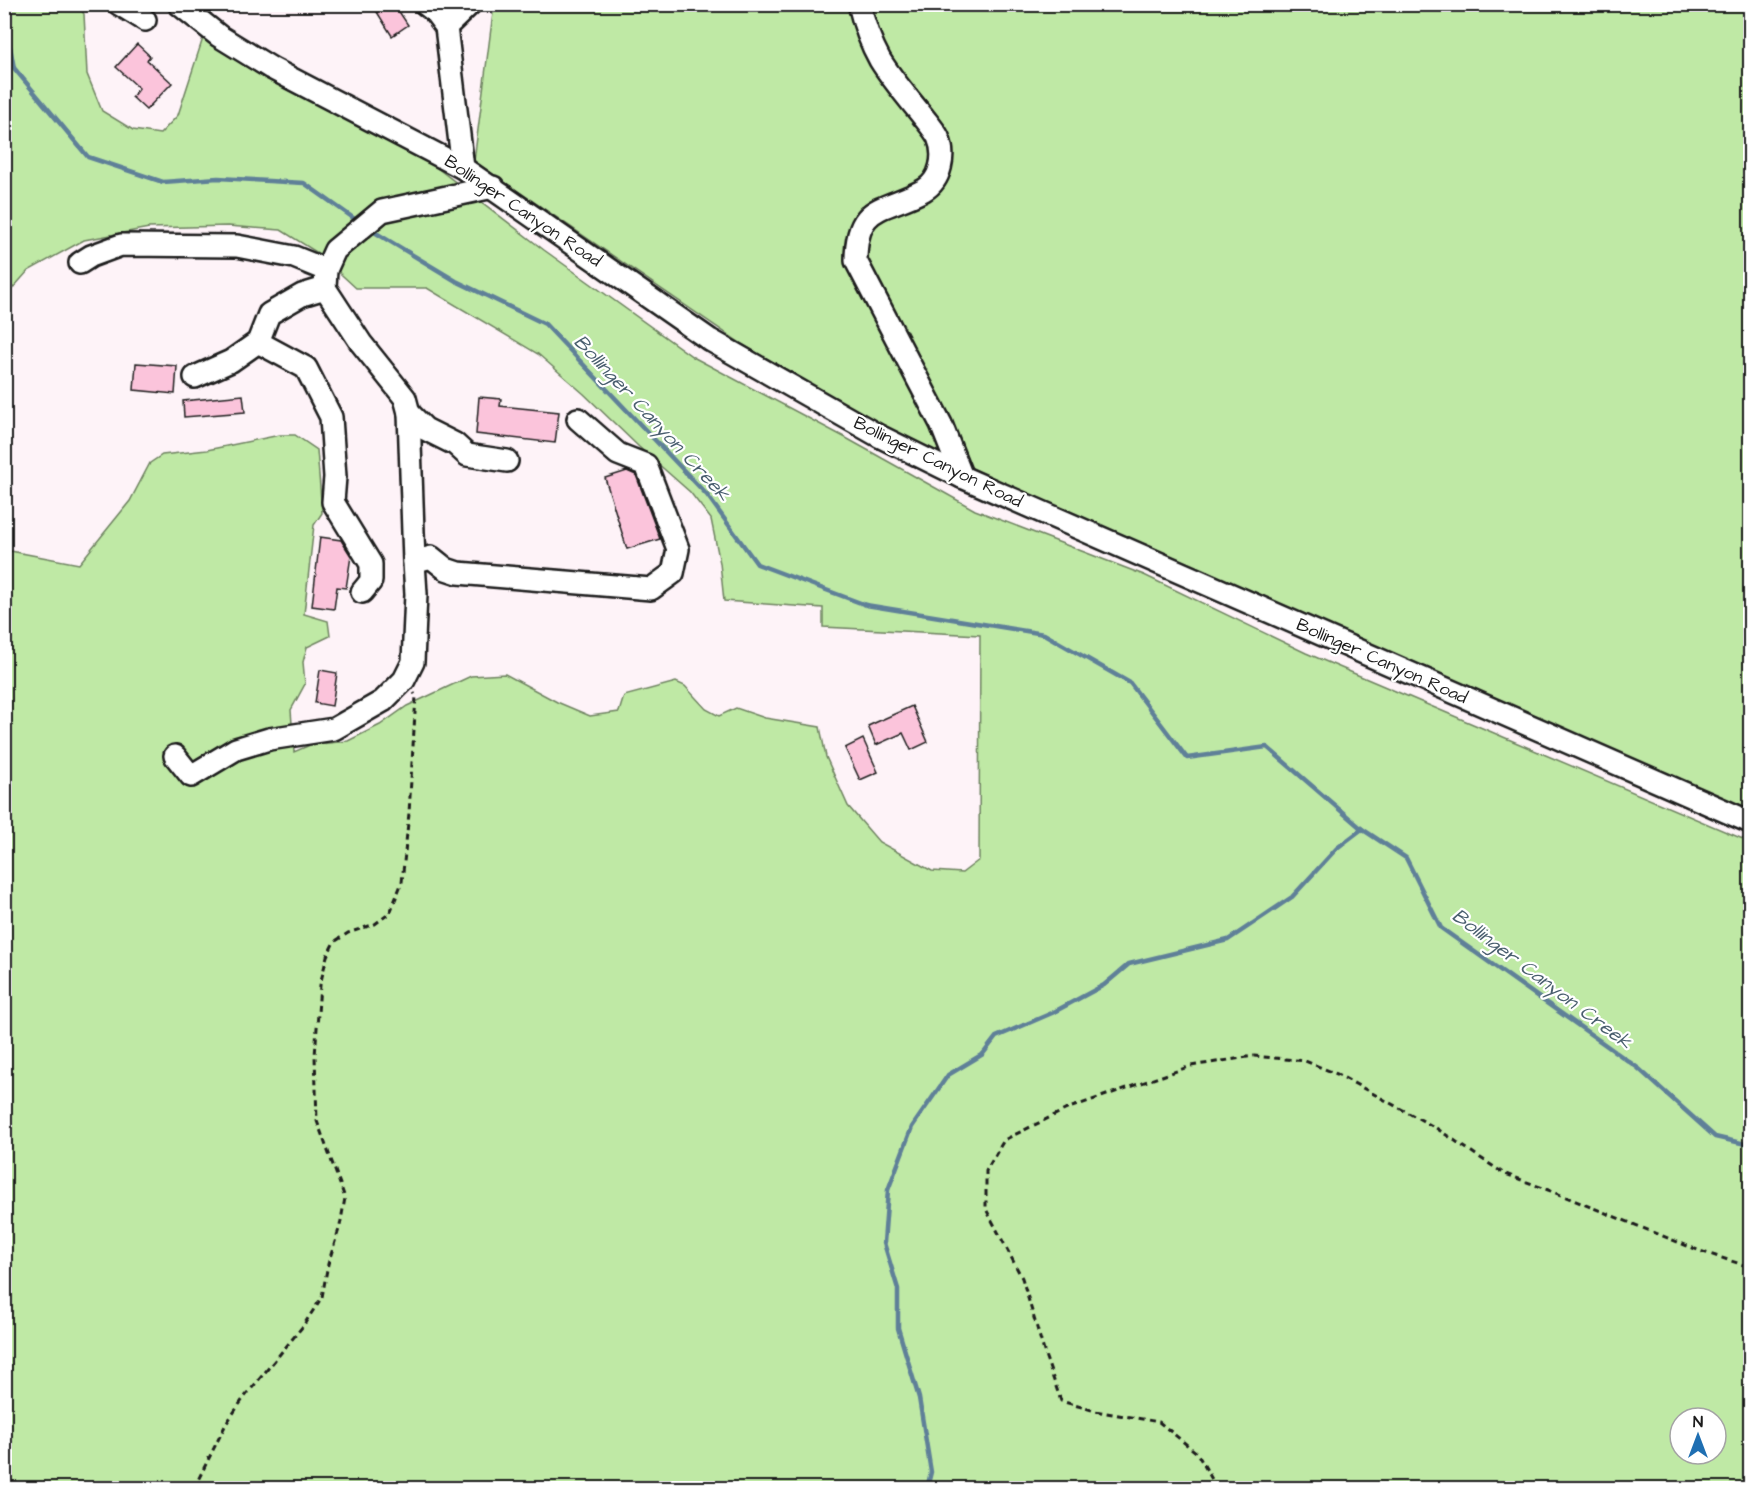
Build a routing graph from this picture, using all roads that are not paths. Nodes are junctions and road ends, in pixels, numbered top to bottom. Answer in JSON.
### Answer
{"nodes":[{"id":1,"x":119,"y":4,"type":"edge"},
{"id":2,"x":178,"y":4,"type":"edge"},
{"id":3,"x":425,"y":4,"type":"edge"},
{"id":4,"x":470,"y":4,"type":"edge"},
{"id":5,"x":860,"y":4,"type":"edge"},
{"id":6,"x":145,"y":20,"type":"dead end"},
{"id":7,"x":446,"y":27,"type":"junction"},
{"id":8,"x":463,"y":168,"type":"junction"},
{"id":9,"x":493,"y":187,"type":"junction"},
{"id":10,"x":80,"y":263,"type":"dead end"},
{"id":11,"x":325,"y":279,"type":"junction"},
{"id":12,"x":258,"y":342,"type":"junction"},
{"id":13,"x":195,"y":377,"type":"dead end"},
{"id":14,"x":409,"y":413,"type":"junction"},
{"id":15,"x":578,"y":419,"type":"dead end"},
{"id":16,"x":507,"y":461,"type":"dead end"},
{"id":17,"x":962,"y":477,"type":"junction"},
{"id":18,"x":414,"y":562,"type":"junction"},
{"id":19,"x":362,"y":592,"type":"dead end"},
{"id":20,"x":175,"y":756,"type":"dead end"},
{"id":21,"x":1750,"y":822,"type":"edge"}],
"edges":[{"from":1,"to":6,"type":"street"},
{"from":2,"to":8,"type":"street","name":"Bollinger Canyon Road"},
{"from":3,"to":7,"type":"street"},
{"from":4,"to":7,"type":"street"},
{"from":5,"to":17,"type":"street"},
{"from":7,"to":8,"type":"street"},
{"from":8,"to":9,"type":"street","name":"Bollinger Canyon Road"},
{"from":9,"to":11,"type":"street"},
{"from":9,"to":17,"type":"street","name":"Bollinger Canyon Road"},
{"from":10,"to":11,"type":"street"},
{"from":11,"to":12,"type":"street"},
{"from":11,"to":14,"type":"street"},
{"from":12,"to":13,"type":"street"},
{"from":12,"to":19,"type":"street"},
{"from":14,"to":16,"type":"street"},
{"from":14,"to":18,"type":"street"},
{"from":15,"to":18,"type":"street"},
{"from":17,"to":21,"type":"street","name":"Bollinger Canyon Road"},
{"from":18,"to":20,"type":"street"}]}
